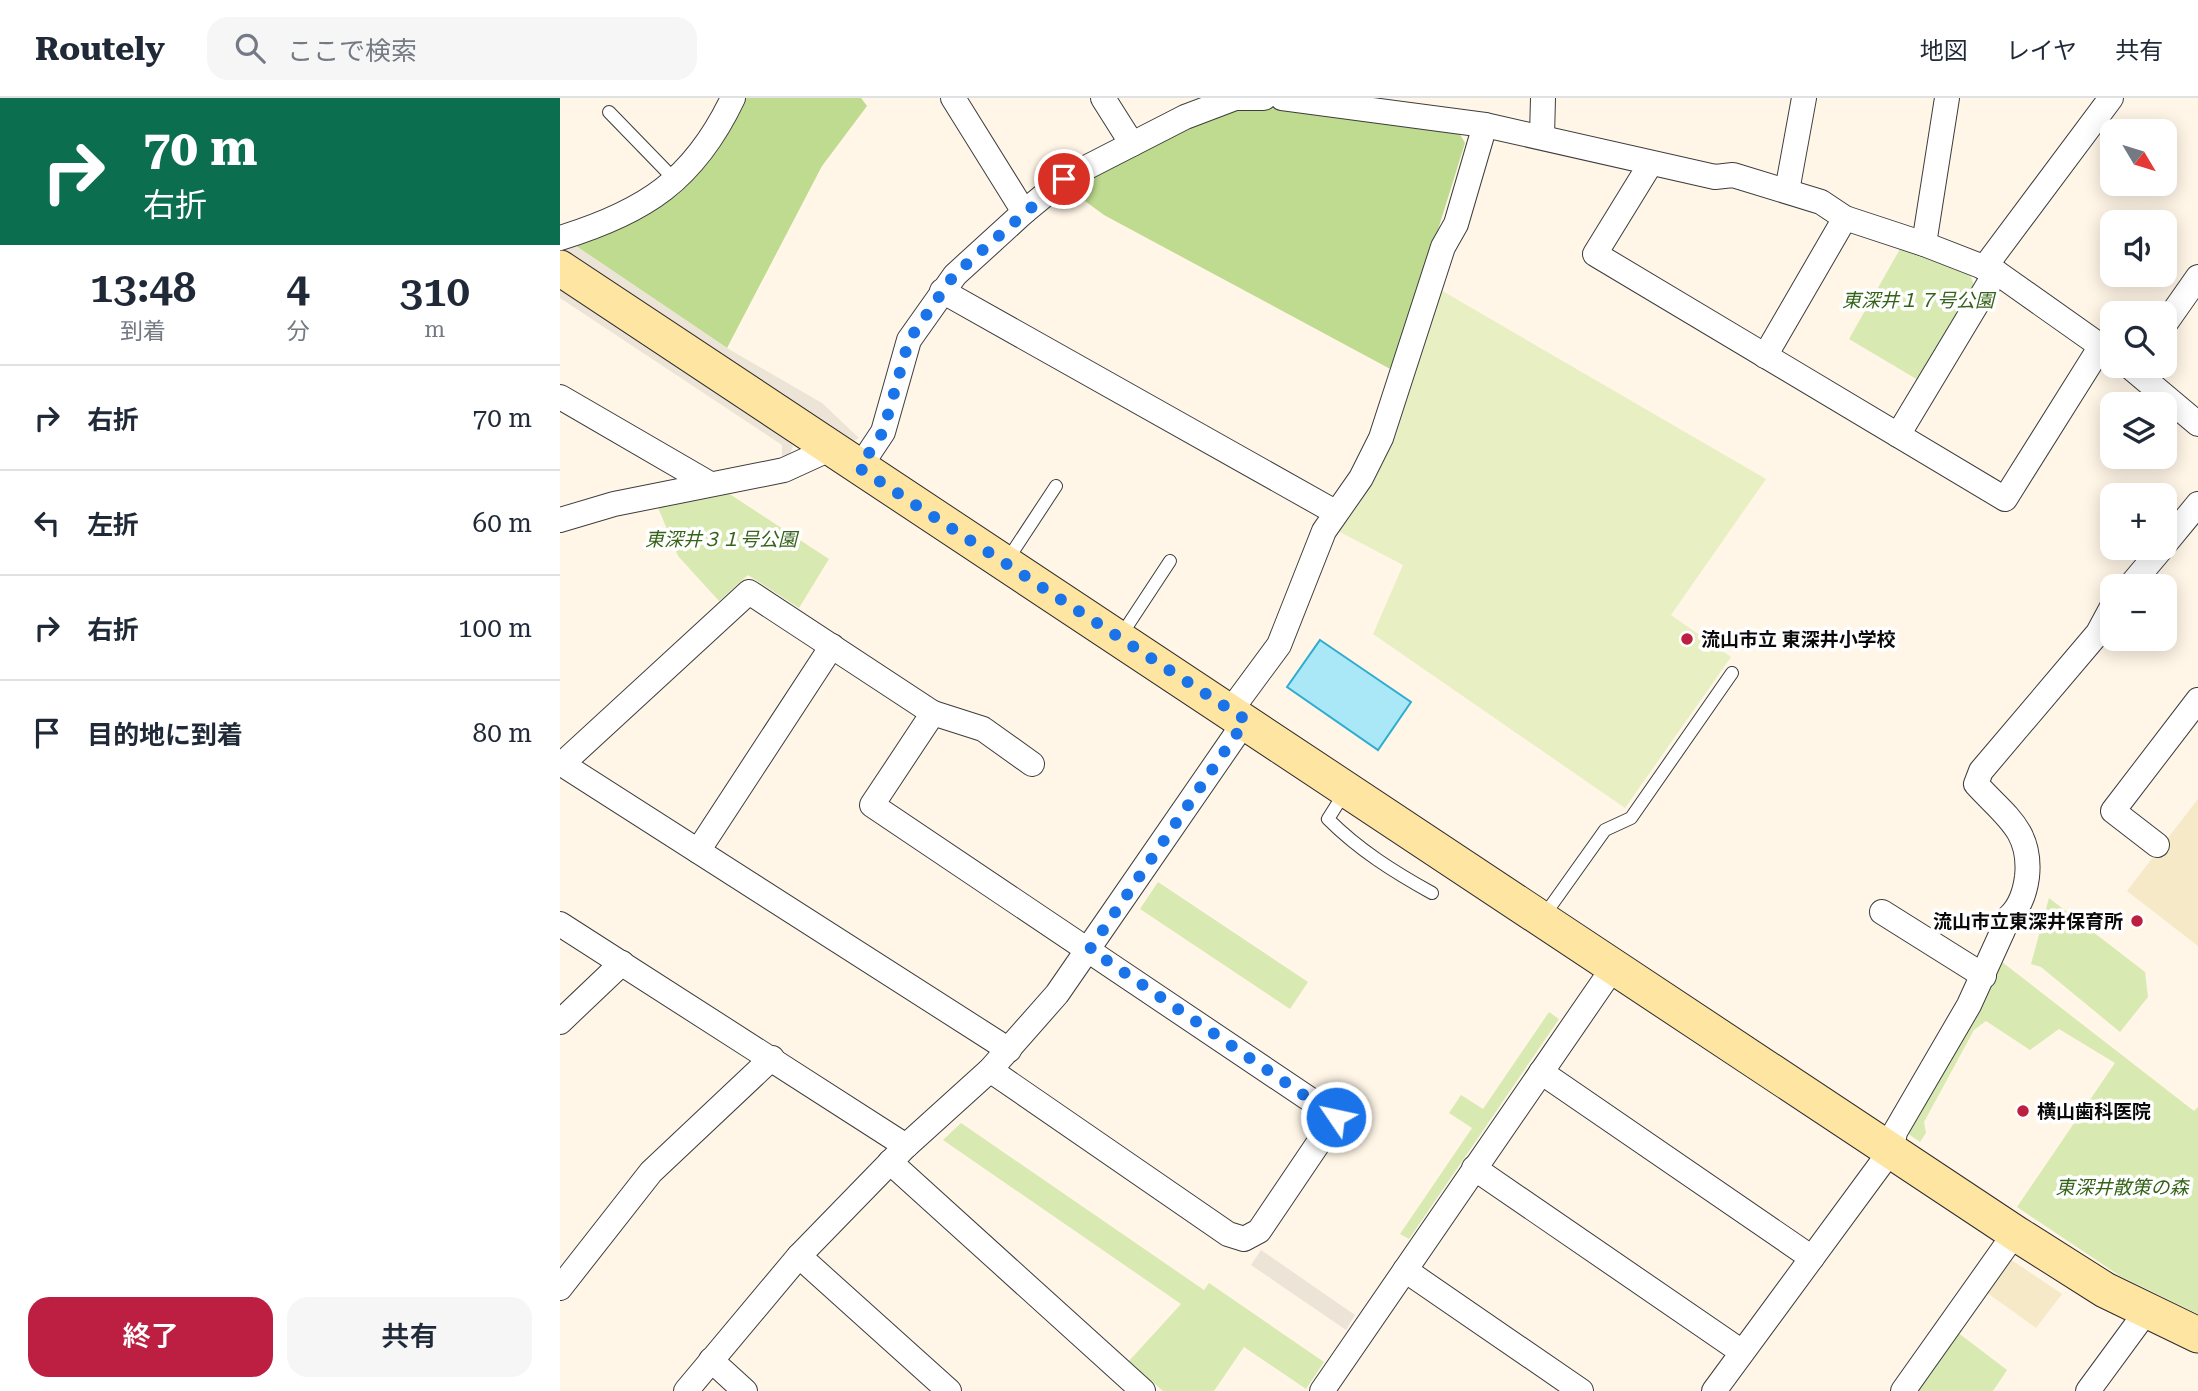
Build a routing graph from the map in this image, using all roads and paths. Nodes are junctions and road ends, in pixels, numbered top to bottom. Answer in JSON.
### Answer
{"nodes":[{"id":1,"x":733,"y":98,"type":"edge"},
{"id":2,"x":953,"y":98,"type":"edge"},
{"id":3,"x":1103,"y":98,"type":"edge"},
{"id":4,"x":1264,"y":98,"type":"edge"},
{"id":5,"x":1282,"y":98,"type":"edge"},
{"id":6,"x":1543,"y":98,"type":"edge"},
{"id":7,"x":1804,"y":98,"type":"edge"},
{"id":8,"x":1947,"y":98,"type":"edge"},
{"id":9,"x":2111,"y":98,"type":"edge"},
{"id":10,"x":1192,"y":108,"type":"edge"},
{"id":11,"x":609,"y":112,"type":"dead end"},
{"id":12,"x":1485,"y":125,"type":"junction"},
{"id":13,"x":1542,"y":136,"type":"junction"},
{"id":14,"x":1132,"y":144,"type":"junction"},
{"id":15,"x":1651,"y":163,"type":"junction"},
{"id":16,"x":676,"y":181,"type":"junction"},
{"id":17,"x":1787,"y":191,"type":"junction"},
{"id":18,"x":1024,"y":212,"type":"junction"},
{"id":19,"x":1845,"y":218,"type":"junction"},
{"id":20,"x":560,"y":238,"type":"edge"},
{"id":21,"x":1924,"y":244,"type":"junction"},
{"id":22,"x":560,"y":268,"type":"edge"},
{"id":23,"x":1990,"y":270,"type":"junction"},
{"id":24,"x":2198,"y":277,"type":"edge"},
{"id":25,"x":942,"y":291,"type":"junction"},
{"id":26,"x":2177,"y":307,"type":"edge"},
{"id":27,"x":2100,"y":346,"type":"edge"},
{"id":28,"x":1765,"y":355,"type":"junction"},
{"id":29,"x":2100,"y":359,"type":"edge"},
{"id":30,"x":2145,"y":378,"type":"edge"},
{"id":31,"x":560,"y":397,"type":"edge"},
{"id":32,"x":2196,"y":420,"type":"edge"},
{"id":33,"x":1898,"y":435,"type":"junction"},
{"id":34,"x":830,"y":449,"type":"junction"},
{"id":35,"x":859,"y":468,"type":"junction"},
{"id":36,"x":710,"y":484,"type":"junction"},
{"id":37,"x":1056,"y":486,"type":"dead end"},
{"id":38,"x":2198,"y":504,"type":"edge"},
{"id":39,"x":1335,"y":512,"type":"junction"},
{"id":40,"x":560,"y":520,"type":"edge"},
{"id":41,"x":2177,"y":529,"type":"edge"},
{"id":42,"x":2151,"y":560,"type":"edge"},
{"id":43,"x":1170,"y":561,"type":"dead end"},
{"id":44,"x":1005,"y":563,"type":"junction"},
{"id":45,"x":2140,"y":574,"type":"edge"},
{"id":46,"x":2100,"y":629,"type":"edge"},
{"id":47,"x":1120,"y":638,"type":"junction"},
{"id":48,"x":832,"y":646,"type":"junction"},
{"id":49,"x":1732,"y":673,"type":"dead end"},
{"id":50,"x":2198,"y":700,"type":"edge"},
{"id":51,"x":933,"y":713,"type":"junction"},
{"id":52,"x":1238,"y":715,"type":"junction"},
{"id":53,"x":1032,"y":764,"type":"dead end"},
{"id":54,"x":1348,"y":788,"type":"junction"},
{"id":55,"x":2157,"y":845,"type":"dead end"},
{"id":56,"x":698,"y":852,"type":"junction"},
{"id":57,"x":1432,"y":893,"type":"dead end"},
{"id":58,"x":1882,"y":912,"type":"dead end"},
{"id":59,"x":1542,"y":918,"type":"junction"},
{"id":60,"x":560,"y":924,"type":"edge"},
{"id":61,"x":1090,"y":949,"type":"junction"},
{"id":62,"x":622,"y":963,"type":"junction"},
{"id":63,"x":1615,"y":965,"type":"junction"},
{"id":64,"x":1984,"y":976,"type":"junction"},
{"id":65,"x":560,"y":1022,"type":"edge"},
{"id":66,"x":1009,"y":1049,"type":"junction"},
{"id":67,"x":772,"y":1058,"type":"junction"},
{"id":68,"x":990,"y":1070,"type":"junction"},
{"id":69,"x":1541,"y":1072,"type":"junction"},
{"id":70,"x":1892,"y":1149,"type":"junction"},
{"id":71,"x":898,"y":1154,"type":"junction"},
{"id":72,"x":1474,"y":1168,"type":"junction"},
{"id":73,"x":2015,"y":1233,"type":"junction"},
{"id":74,"x":799,"y":1256,"type":"junction"},
{"id":75,"x":1812,"y":1258,"type":"junction"},
{"id":76,"x":1405,"y":1270,"type":"junction"},
{"id":77,"x":560,"y":1288,"type":"edge"},
{"id":78,"x":2146,"y":1312,"type":"junction"},
{"id":79,"x":2198,"y":1335,"type":"edge"},
{"id":80,"x":1742,"y":1352,"type":"junction"},
{"id":81,"x":711,"y":1360,"type":"junction"},
{"id":82,"x":1333,"y":1387,"type":"edge"},
{"id":83,"x":686,"y":1391,"type":"edge"},
{"id":84,"x":745,"y":1391,"type":"edge"},
{"id":85,"x":949,"y":1391,"type":"edge"},
{"id":86,"x":1143,"y":1391,"type":"edge"},
{"id":87,"x":1581,"y":1391,"type":"edge"},
{"id":88,"x":1714,"y":1391,"type":"edge"},
{"id":89,"x":1903,"y":1391,"type":"edge"},
{"id":90,"x":2088,"y":1391,"type":"edge"}],
"edges":[{"from":1,"to":16,"type":"street"},
{"from":2,"to":18,"type":"street"},
{"from":3,"to":14,"type":"street"},
{"from":4,"to":10,"type":"street"},
{"from":5,"to":12,"type":"street"},
{"from":6,"to":13,"type":"street"},
{"from":7,"to":17,"type":"street"},
{"from":8,"to":21,"type":"street"},
{"from":9,"to":23,"type":"street"},
{"from":10,"to":14,"type":"street"},
{"from":11,"to":16,"type":"lane"},
{"from":12,"to":13,"type":"street"},
{"from":12,"to":39,"type":"street"},
{"from":13,"to":15,"type":"street"},
{"from":14,"to":18,"type":"street"},
{"from":15,"to":17,"type":"street"},
{"from":15,"to":28,"type":"street"},
{"from":16,"to":20,"type":"street"},
{"from":17,"to":19,"type":"street"},
{"from":18,"to":25,"type":"street"},
{"from":19,"to":21,"type":"street"},
{"from":19,"to":28,"type":"street"},
{"from":21,"to":23,"type":"street"},
{"from":22,"to":34,"type":"street"},
{"from":23,"to":27,"type":"street"},
{"from":23,"to":33,"type":"street"},
{"from":24,"to":26,"type":"street"},
{"from":25,"to":35,"type":"street"},
{"from":25,"to":39,"type":"street"},
{"from":28,"to":33,"type":"street"},
{"from":29,"to":33,"type":"street"},
{"from":30,"to":32,"type":"street"},
{"from":31,"to":36,"type":"street"},
{"from":34,"to":35,"type":"street"},
{"from":34,"to":36,"type":"street"},
{"from":35,"to":44,"type":"street"},
{"from":36,"to":40,"type":"street"},
{"from":37,"to":44,"type":"lane"},
{"from":38,"to":41,"type":"street"},
{"from":39,"to":52,"type":"street"},
{"from":42,"to":45,"type":"street"},
{"from":43,"to":47,"type":"lane"},
{"from":44,"to":47,"type":"street"},
{"from":46,"to":64,"type":"street"},
{"from":47,"to":52,"type":"street"},
{"from":48,"to":51,"type":"street"},
{"from":48,"to":56,"type":"street"},
{"from":48,"to":56,"type":"street"},
{"from":49,"to":59,"type":"lane"},
{"from":50,"to":55,"type":"street"},
{"from":51,"to":53,"type":"street"},
{"from":51,"to":61,"type":"street"},
{"from":52,"to":54,"type":"street"},
{"from":52,"to":61,"type":"street"},
{"from":54,"to":57,"type":"lane"},
{"from":54,"to":59,"type":"street"},
{"from":56,"to":66,"type":"street"},
{"from":58,"to":64,"type":"street"},
{"from":59,"to":63,"type":"street"},
{"from":60,"to":62,"type":"street"},
{"from":61,"to":66,"type":"street"},
{"from":61,"to":68,"type":"street"},
{"from":62,"to":65,"type":"street"},
{"from":62,"to":67,"type":"street"},
{"from":63,"to":69,"type":"street"},
{"from":63,"to":70,"type":"street"},
{"from":64,"to":70,"type":"street"},
{"from":66,"to":68,"type":"street"},
{"from":67,"to":71,"type":"street"},
{"from":67,"to":77,"type":"street"},
{"from":68,"to":71,"type":"street"},
{"from":69,"to":72,"type":"street"},
{"from":69,"to":75,"type":"street"},
{"from":70,"to":73,"type":"street"},
{"from":70,"to":75,"type":"street"},
{"from":71,"to":74,"type":"street"},
{"from":71,"to":86,"type":"street"},
{"from":72,"to":76,"type":"street"},
{"from":72,"to":80,"type":"street"},
{"from":73,"to":78,"type":"street"},
{"from":73,"to":89,"type":"street"},
{"from":74,"to":81,"type":"street"},
{"from":74,"to":85,"type":"street"},
{"from":75,"to":80,"type":"street"},
{"from":76,"to":82,"type":"street"},
{"from":76,"to":87,"type":"street"},
{"from":78,"to":79,"type":"street"},
{"from":78,"to":90,"type":"street"},
{"from":80,"to":88,"type":"street"},
{"from":81,"to":83,"type":"street"},
{"from":81,"to":84,"type":"street"}]}
